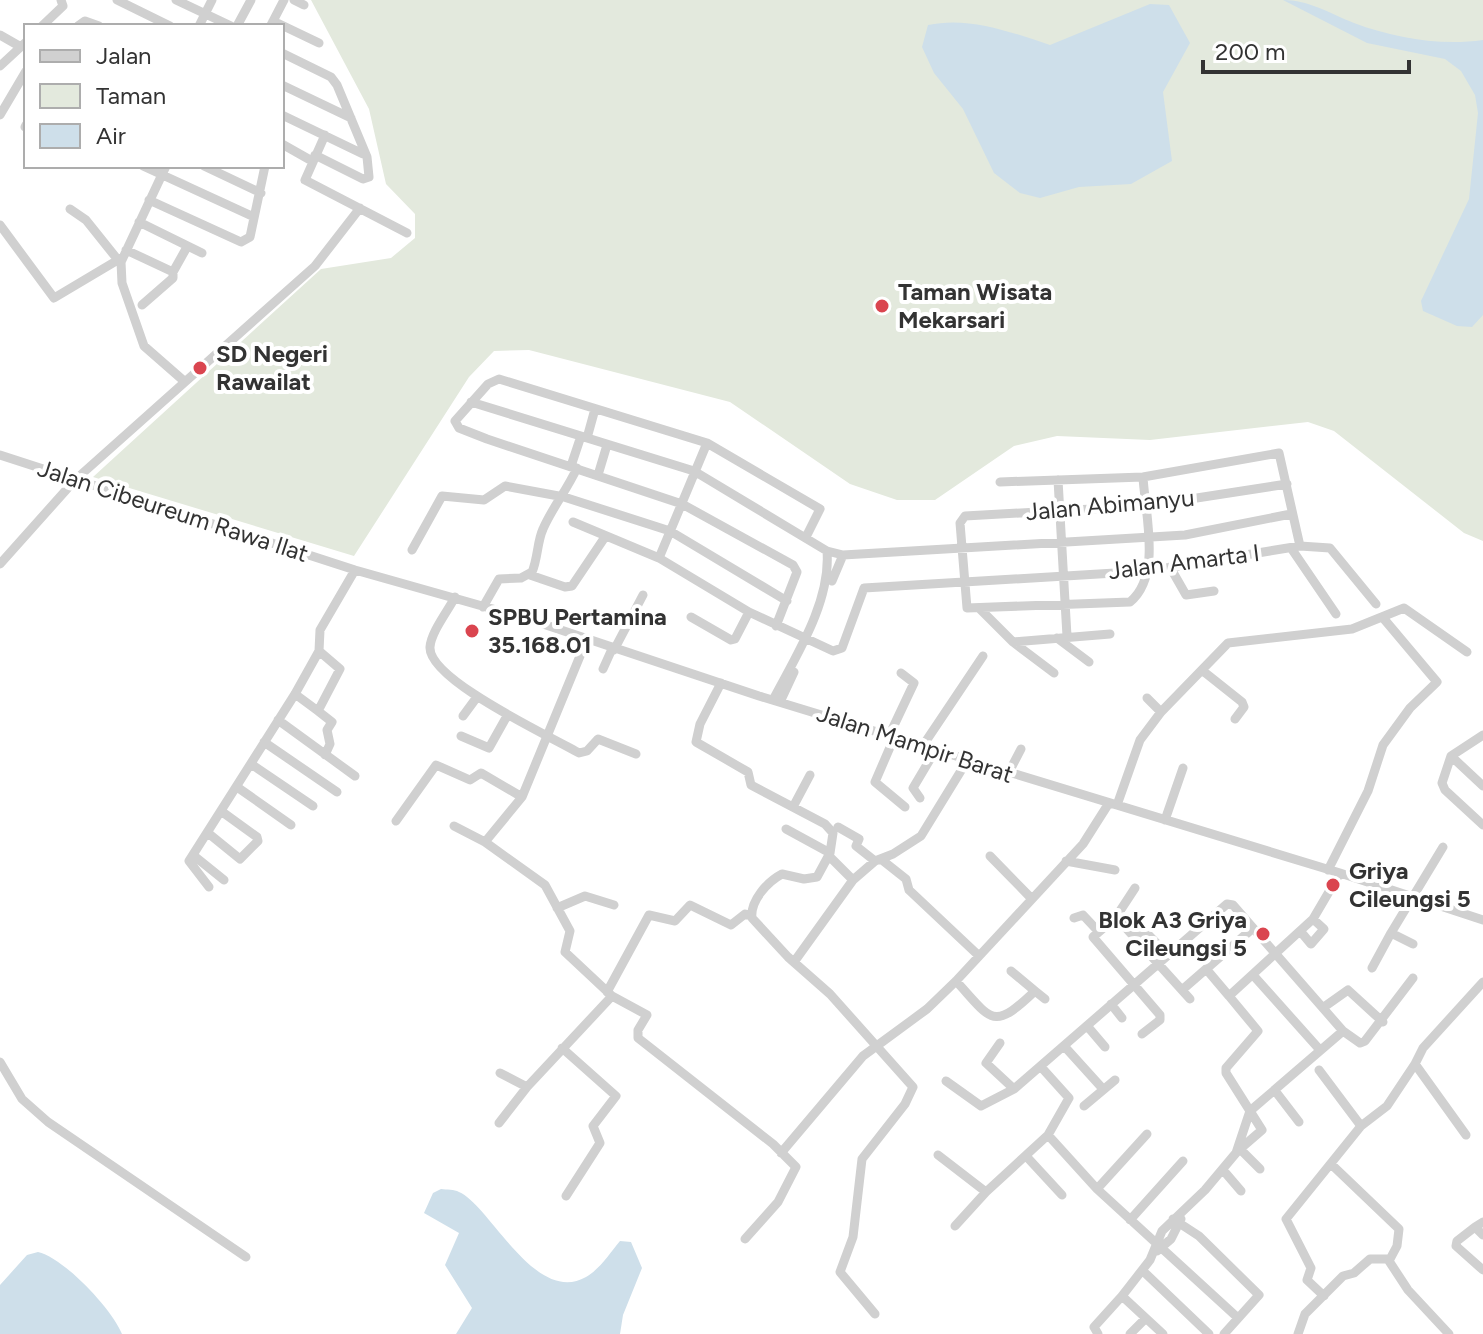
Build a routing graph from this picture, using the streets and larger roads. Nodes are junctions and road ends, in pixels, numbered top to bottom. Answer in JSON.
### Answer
{"nodes":[{"id":1,"x":61,"y":0,"type":"edge"},
{"id":2,"x":117,"y":0,"type":"edge"},
{"id":3,"x":176,"y":0,"type":"edge"},
{"id":4,"x":212,"y":0,"type":"edge"},
{"id":5,"x":251,"y":0,"type":"edge"},
{"id":6,"x":284,"y":0,"type":"edge"},
{"id":7,"x":294,"y":0,"type":"edge"},
{"id":8,"x":304,"y":5,"type":"dead end"},
{"id":9,"x":205,"y":14,"type":"junction"},
{"id":10,"x":272,"y":23,"type":"edge"},
{"id":11,"x":44,"y":24,"type":"edge"},
{"id":12,"x":166,"y":24,"type":"edge"},
{"id":13,"x":200,"y":24,"type":"edge"},
{"id":14,"x":227,"y":24,"type":"edge"},
{"id":15,"x":238,"y":24,"type":"edge"},
{"id":16,"x":284,"y":28,"type":"edge"},
{"id":17,"x":0,"y":35,"type":"edge"},
{"id":18,"x":319,"y":43,"type":"dead end"},
{"id":19,"x":24,"y":44,"type":"edge"},
{"id":20,"x":284,"y":54,"type":"edge"},
{"id":21,"x":0,"y":66,"type":"edge"},
{"id":22,"x":24,"y":76,"type":"edge"},
{"id":23,"x":284,"y":86,"type":"edge"},
{"id":24,"x":0,"y":115,"type":"edge"},
{"id":25,"x":284,"y":116,"type":"edge"},
{"id":26,"x":351,"y":118,"type":"junction"},
{"id":27,"x":325,"y":135,"type":"junction"},
{"id":28,"x":284,"y":145,"type":"edge"},
{"id":29,"x":363,"y":154,"type":"junction"},
{"id":30,"x":314,"y":158,"type":"junction"},
{"id":31,"x":201,"y":168,"type":"edge"},
{"id":32,"x":206,"y":168,"type":"edge"},
{"id":33,"x":265,"y":168,"type":"edge"},
{"id":34,"x":164,"y":170,"type":"edge"},
{"id":35,"x":192,"y":185,"type":"junction"},
{"id":36,"x":261,"y":193,"type":"junction"},
{"id":37,"x":149,"y":200,"type":"junction"},
{"id":38,"x":360,"y":208,"type":"junction"},
{"id":39,"x":70,"y":209,"type":"dead end"},
{"id":40,"x":254,"y":217,"type":"junction"},
{"id":41,"x":139,"y":222,"type":"junction"},
{"id":42,"x":0,"y":225,"type":"edge"},
{"id":43,"x":407,"y":233,"type":"dead end"},
{"id":44,"x":187,"y":247,"type":"junction"},
{"id":45,"x":202,"y":253,"type":"dead end"},
{"id":46,"x":123,"y":256,"type":"junction"},
{"id":47,"x":173,"y":272,"type":"junction"},
{"id":48,"x":142,"y":305,"type":"dead end"},
{"id":49,"x":184,"y":381,"type":"junction"},
{"id":50,"x":471,"y":402,"type":"junction"},
{"id":51,"x":595,"y":409,"type":"junction"},
{"id":52,"x":584,"y":437,"type":"junction"},
{"id":53,"x":707,"y":443,"type":"junction"},
{"id":54,"x":607,"y":445,"type":"junction"},
{"id":55,"x":0,"y":455,"type":"edge"},
{"id":56,"x":574,"y":467,"type":"junction"},
{"id":57,"x":694,"y":471,"type":"junction"},
{"id":58,"x":598,"y":475,"type":"junction"},
{"id":59,"x":1143,"y":477,"type":"junction"},
{"id":60,"x":1058,"y":480,"type":"junction"},
{"id":61,"x":1000,"y":482,"type":"dead end"},
{"id":62,"x":1287,"y":484,"type":"junction"},
{"id":63,"x":70,"y":486,"type":"junction"},
{"id":64,"x":564,"y":497,"type":"junction"},
{"id":65,"x":682,"y":504,"type":"junction"},
{"id":66,"x":1145,"y":506,"type":"junction"},
{"id":67,"x":1060,"y":512,"type":"junction"},
{"id":68,"x":1291,"y":514,"type":"junction"},
{"id":69,"x":573,"y":522,"type":"dead end"},
{"id":70,"x":670,"y":531,"type":"junction"},
{"id":71,"x":605,"y":537,"type":"junction"},
{"id":72,"x":806,"y":537,"type":"junction"},
{"id":73,"x":1147,"y":538,"type":"junction"},
{"id":74,"x":1062,"y":543,"type":"junction"},
{"id":75,"x":961,"y":547,"type":"junction"},
{"id":76,"x":1295,"y":547,"type":"junction"},
{"id":77,"x":412,"y":550,"type":"dead end"},
{"id":78,"x":827,"y":551,"type":"junction"},
{"id":79,"x":843,"y":555,"type":"junction"},
{"id":80,"x":659,"y":558,"type":"junction"},
{"id":81,"x":0,"y":564,"type":"edge"},
{"id":82,"x":1170,"y":567,"type":"junction"},
{"id":83,"x":351,"y":568,"type":"junction"},
{"id":84,"x":1148,"y":571,"type":"junction"},
{"id":85,"x":832,"y":574,"type":"junction"},
{"id":86,"x":1064,"y":574,"type":"junction"},
{"id":87,"x":530,"y":575,"type":"junction"},
{"id":88,"x":964,"y":581,"type":"junction"},
{"id":89,"x":1214,"y":591,"type":"dead end"},
{"id":90,"x":643,"y":595,"type":"dead end"},
{"id":91,"x":455,"y":597,"type":"junction"},
{"id":92,"x":787,"y":601,"type":"junction"},
{"id":93,"x":1376,"y":604,"type":"dead end"},
{"id":94,"x":1065,"y":605,"type":"junction"},
{"id":95,"x":483,"y":607,"type":"junction"},
{"id":96,"x":980,"y":609,"type":"junction"},
{"id":97,"x":749,"y":612,"type":"junction"},
{"id":98,"x":1336,"y":614,"type":"dead end"},
{"id":99,"x":691,"y":617,"type":"dead end"},
{"id":100,"x":1384,"y":619,"type":"junction"},
{"id":101,"x":776,"y":626,"type":"junction"},
{"id":102,"x":1110,"y":634,"type":"dead end"},
{"id":103,"x":1062,"y":637,"type":"junction"},
{"id":104,"x":587,"y":639,"type":"junction"},
{"id":105,"x":808,"y":639,"type":"junction"},
{"id":106,"x":1013,"y":642,"type":"junction"},
{"id":107,"x":613,"y":649,"type":"junction"},
{"id":108,"x":319,"y":651,"type":"junction"},
{"id":109,"x":1467,"y":652,"type":"dead end"},
{"id":110,"x":983,"y":656,"type":"dead end"},
{"id":111,"x":1089,"y":662,"type":"dead end"},
{"id":112,"x":603,"y":669,"type":"dead end"},
{"id":113,"x":1203,"y":671,"type":"junction"},
{"id":114,"x":901,"y":673,"type":"dead end"},
{"id":115,"x":1054,"y":673,"type":"dead end"},
{"id":116,"x":721,"y":683,"type":"junction"},
{"id":117,"x":295,"y":694,"type":"junction"},
{"id":118,"x":477,"y":697,"type":"junction"},
{"id":119,"x":1147,"y":698,"type":"dead end"},
{"id":120,"x":777,"y":701,"type":"junction"},
{"id":121,"x":318,"y":711,"type":"junction"},
{"id":122,"x":1161,"y":712,"type":"junction"},
{"id":123,"x":463,"y":716,"type":"dead end"},
{"id":124,"x":507,"y":716,"type":"junction"},
{"id":125,"x":1235,"y":719,"type":"dead end"},
{"id":126,"x":278,"y":720,"type":"junction"},
{"id":127,"x":546,"y":734,"type":"junction"},
{"id":128,"x":461,"y":736,"type":"dead end"},
{"id":129,"x":1479,"y":736,"type":"edge"},
{"id":130,"x":892,"y":737,"type":"junction"},
{"id":131,"x":264,"y":742,"type":"junction"},
{"id":132,"x":1483,"y":745,"type":"edge"},
{"id":133,"x":922,"y":747,"type":"junction"},
{"id":134,"x":1021,"y":749,"type":"dead end"},
{"id":135,"x":935,"y":751,"type":"junction"},
{"id":136,"x":636,"y":754,"type":"dead end"},
{"id":137,"x":325,"y":755,"type":"junction"},
{"id":138,"x":1451,"y":756,"type":"junction"},
{"id":139,"x":967,"y":761,"type":"junction"},
{"id":140,"x":251,"y":764,"type":"junction"},
{"id":141,"x":1183,"y":768,"type":"dead end"},
{"id":142,"x":1008,"y":774,"type":"junction"},
{"id":143,"x":810,"y":775,"type":"dead end"},
{"id":144,"x":355,"y":776,"type":"dead end"},
{"id":145,"x":1483,"y":786,"type":"edge"},
{"id":146,"x":237,"y":787,"type":"junction"},
{"id":147,"x":337,"y":792,"type":"dead end"},
{"id":148,"x":522,"y":797,"type":"junction"},
{"id":149,"x":920,"y":798,"type":"dead end"},
{"id":150,"x":1113,"y":804,"type":"junction"},
{"id":151,"x":313,"y":806,"type":"dead end"},
{"id":152,"x":793,"y":807,"type":"junction"},
{"id":153,"x":905,"y":807,"type":"dead end"},
{"id":154,"x":221,"y":811,"type":"junction"},
{"id":155,"x":1165,"y":820,"type":"junction"},
{"id":156,"x":396,"y":821,"type":"dead end"},
{"id":157,"x":291,"y":825,"type":"dead end"},
{"id":158,"x":1483,"y":825,"type":"edge"},
{"id":159,"x":454,"y":826,"type":"dead end"},
{"id":160,"x":838,"y":827,"type":"dead end"},
{"id":161,"x":786,"y":829,"type":"dead end"},
{"id":162,"x":208,"y":833,"type":"junction"},
{"id":163,"x":485,"y":842,"type":"junction"},
{"id":164,"x":1443,"y":847,"type":"dead end"},
{"id":165,"x":829,"y":854,"type":"junction"},
{"id":166,"x":193,"y":855,"type":"junction"},
{"id":167,"x":990,"y":856,"type":"dead end"},
{"id":168,"x":878,"y":860,"type":"junction"},
{"id":169,"x":1066,"y":861,"type":"junction"},
{"id":170,"x":1115,"y":870,"type":"dead end"},
{"id":171,"x":1328,"y":870,"type":"junction"},
{"id":172,"x":1340,"y":873,"type":"junction"},
{"id":173,"x":224,"y":880,"type":"dead end"},
{"id":174,"x":853,"y":880,"type":"junction"},
{"id":175,"x":209,"y":887,"type":"dead end"},
{"id":176,"x":1135,"y":888,"type":"dead end"},
{"id":177,"x":1031,"y":898,"type":"junction"},
{"id":178,"x":1411,"y":898,"type":"junction"},
{"id":179,"x":614,"y":905,"type":"dead end"},
{"id":180,"x":557,"y":908,"type":"junction"},
{"id":181,"x":751,"y":916,"type":"junction"},
{"id":182,"x":1116,"y":917,"type":"junction"},
{"id":183,"x":1074,"y":918,"type":"dead end"},
{"id":184,"x":1313,"y":919,"type":"junction"},
{"id":185,"x":1483,"y":920,"type":"edge"},
{"id":186,"x":1252,"y":929,"type":"junction"},
{"id":187,"x":1097,"y":930,"type":"junction"},
{"id":188,"x":1301,"y":932,"type":"junction"},
{"id":189,"x":1391,"y":933,"type":"junction"},
{"id":190,"x":1135,"y":937,"type":"junction"},
{"id":191,"x":1413,"y":944,"type":"dead end"},
{"id":192,"x":977,"y":954,"type":"junction"},
{"id":193,"x":1275,"y":954,"type":"junction"},
{"id":194,"x":1168,"y":955,"type":"junction"},
{"id":195,"x":794,"y":962,"type":"junction"},
{"id":196,"x":1159,"y":964,"type":"junction"},
{"id":197,"x":1372,"y":968,"type":"dead end"},
{"id":198,"x":1207,"y":970,"type":"junction"},
{"id":199,"x":1011,"y":971,"type":"dead end"},
{"id":200,"x":1253,"y":975,"type":"junction"},
{"id":201,"x":1413,"y":978,"type":"dead end"},
{"id":202,"x":956,"y":981,"type":"junction"},
{"id":203,"x":1483,"y":982,"type":"edge"},
{"id":204,"x":1134,"y":985,"type":"junction"},
{"id":205,"x":1182,"y":990,"type":"junction"},
{"id":206,"x":1035,"y":991,"type":"junction"},
{"id":207,"x":609,"y":994,"type":"junction"},
{"id":208,"x":1229,"y":996,"type":"junction"},
{"id":209,"x":1045,"y":999,"type":"dead end"},
{"id":210,"x":1190,"y":999,"type":"dead end"},
{"id":211,"x":1111,"y":1004,"type":"junction"},
{"id":212,"x":1324,"y":1007,"type":"junction"},
{"id":213,"x":1122,"y":1018,"type":"dead end"},
{"id":214,"x":1383,"y":1022,"type":"junction"},
{"id":215,"x":1088,"y":1027,"type":"junction"},
{"id":216,"x":1343,"y":1031,"type":"junction"},
{"id":217,"x":1142,"y":1034,"type":"dead end"},
{"id":218,"x":1000,"y":1043,"type":"dead end"},
{"id":219,"x":877,"y":1045,"type":"junction"},
{"id":220,"x":1065,"y":1047,"type":"junction"},
{"id":221,"x":1105,"y":1047,"type":"dead end"},
{"id":222,"x":562,"y":1048,"type":"junction"},
{"id":223,"x":1320,"y":1050,"type":"junction"},
{"id":224,"x":0,"y":1062,"type":"edge"},
{"id":225,"x":1415,"y":1064,"type":"junction"},
{"id":226,"x":1042,"y":1068,"type":"junction"},
{"id":227,"x":1319,"y":1070,"type":"dead end"},
{"id":228,"x":500,"y":1073,"type":"dead end"},
{"id":229,"x":1115,"y":1080,"type":"dead end"},
{"id":230,"x":946,"y":1081,"type":"dead end"},
{"id":231,"x":527,"y":1087,"type":"junction"},
{"id":232,"x":1014,"y":1089,"type":"junction"},
{"id":233,"x":1103,"y":1089,"type":"junction"},
{"id":234,"x":1276,"y":1092,"type":"junction"},
{"id":235,"x":1084,"y":1106,"type":"dead end"},
{"id":236,"x":1250,"y":1111,"type":"junction"},
{"id":237,"x":1299,"y":1122,"type":"dead end"},
{"id":238,"x":499,"y":1123,"type":"dead end"},
{"id":239,"x":1361,"y":1126,"type":"junction"},
{"id":240,"x":1147,"y":1134,"type":"dead end"},
{"id":241,"x":1048,"y":1135,"type":"junction"},
{"id":242,"x":1466,"y":1135,"type":"dead end"},
{"id":243,"x":1239,"y":1149,"type":"junction"},
{"id":244,"x":781,"y":1153,"type":"junction"},
{"id":245,"x":938,"y":1155,"type":"dead end"},
{"id":246,"x":1026,"y":1156,"type":"junction"},
{"id":247,"x":1183,"y":1161,"type":"dead end"},
{"id":248,"x":1331,"y":1164,"type":"junction"},
{"id":249,"x":1260,"y":1169,"type":"dead end"},
{"id":250,"x":1223,"y":1170,"type":"junction"},
{"id":251,"x":1097,"y":1189,"type":"junction"},
{"id":252,"x":1241,"y":1191,"type":"dead end"},
{"id":253,"x":986,"y":1192,"type":"junction"},
{"id":254,"x":1062,"y":1195,"type":"dead end"},
{"id":255,"x":566,"y":1196,"type":"dead end"},
{"id":256,"x":1130,"y":1220,"type":"junction"},
{"id":257,"x":1178,"y":1220,"type":"junction"},
{"id":258,"x":1479,"y":1225,"type":"edge"},
{"id":259,"x":955,"y":1226,"type":"dead end"},
{"id":260,"x":1483,"y":1235,"type":"edge"},
{"id":261,"x":745,"y":1239,"type":"dead end"},
{"id":262,"x":1157,"y":1249,"type":"junction"},
{"id":263,"x":246,"y":1257,"type":"dead end"},
{"id":264,"x":1388,"y":1259,"type":"junction"},
{"id":265,"x":1483,"y":1270,"type":"edge"},
{"id":266,"x":1143,"y":1271,"type":"junction"},
{"id":267,"x":1122,"y":1296,"type":"junction"},
{"id":268,"x":1324,"y":1296,"type":"junction"},
{"id":269,"x":875,"y":1314,"type":"dead end"},
{"id":270,"x":1238,"y":1318,"type":"junction"},
{"id":271,"x":1145,"y":1319,"type":"junction"},
{"id":272,"x":1302,"y":1333,"type":"edge"},
{"id":273,"x":1098,"y":1334,"type":"edge"},
{"id":274,"x":1130,"y":1334,"type":"edge"},
{"id":275,"x":1163,"y":1334,"type":"edge"},
{"id":276,"x":1209,"y":1334,"type":"edge"},
{"id":277,"x":1224,"y":1334,"type":"edge"},
{"id":278,"x":1449,"y":1334,"type":"edge"}],
"edges":[{"from":1,"to":11,"type":"street"},
{"from":2,"to":12,"type":"street"},
{"from":3,"to":9,"type":"street"},
{"from":4,"to":9,"type":"street"},
{"from":5,"to":15,"type":"street"},
{"from":6,"to":10,"type":"street"},
{"from":7,"to":8,"type":"street"},
{"from":9,"to":13,"type":"street"},
{"from":9,"to":14,"type":"street"},
{"from":16,"to":18,"type":"street"},
{"from":17,"to":19,"type":"street"},
{"from":19,"to":21,"type":"street"},
{"from":20,"to":26,"type":"street"},
{"from":22,"to":24,"type":"street"},
{"from":23,"to":26,"type":"street"},
{"from":25,"to":27,"type":"street"},
{"from":26,"to":29,"type":"street"},
{"from":27,"to":29,"type":"street"},
{"from":27,"to":30,"type":"street"},
{"from":28,"to":30,"type":"street"},
{"from":29,"to":30,"type":"street"},
{"from":30,"to":38,"type":"street"},
{"from":31,"to":35,"type":"street"},
{"from":32,"to":36,"type":"street"},
{"from":33,"to":36,"type":"street"},
{"from":34,"to":35,"type":"street"},
{"from":34,"to":37,"type":"street"},
{"from":35,"to":40,"type":"street"},
{"from":36,"to":40,"type":"street"},
{"from":37,"to":40,"type":"street"},
{"from":37,"to":41,"type":"street"},
{"from":38,"to":43,"type":"street"},
{"from":38,"to":49,"type":"street"},
{"from":39,"to":46,"type":"street"},
{"from":41,"to":44,"type":"street"},
{"from":41,"to":46,"type":"street"},
{"from":42,"to":46,"type":"street"},
{"from":44,"to":45,"type":"street"},
{"from":44,"to":47,"type":"street"},
{"from":46,"to":47,"type":"street"},
{"from":46,"to":49,"type":"street"},
{"from":47,"to":48,"type":"street"},
{"from":49,"to":63,"type":"street"},
{"from":50,"to":51,"type":"street"},
{"from":50,"to":52,"type":"street"},
{"from":50,"to":56,"type":"street"},
{"from":51,"to":52,"type":"street"},
{"from":51,"to":53,"type":"street"},
{"from":52,"to":54,"type":"street"},
{"from":52,"to":56,"type":"street"},
{"from":53,"to":57,"type":"street"},
{"from":53,"to":72,"type":"street"},
{"from":54,"to":57,"type":"street"},
{"from":54,"to":58,"type":"street"},
{"from":55,"to":63,"type":"street","name":"Jalan Cibeureum Rawa Ilat"},
{"from":56,"to":58,"type":"street"},
{"from":56,"to":64,"type":"street"},
{"from":57,"to":65,"type":"street"},
{"from":57,"to":72,"type":"street"},
{"from":58,"to":65,"type":"street"},
{"from":59,"to":60,"type":"street"},
{"from":59,"to":62,"type":"street"},
{"from":59,"to":66,"type":"street"},
{"from":60,"to":61,"type":"street"},
{"from":60,"to":67,"type":"street"},
{"from":62,"to":66,"type":"street","name":"Jalan Abimanyu"},
{"from":62,"to":68,"type":"street"},
{"from":63,"to":81,"type":"street"},
{"from":63,"to":83,"type":"street","name":"Jalan Cibeureum Rawa Ilat"},
{"from":64,"to":70,"type":"street"},
{"from":64,"to":77,"type":"street"},
{"from":64,"to":87,"type":"street"},
{"from":65,"to":70,"type":"street"},
{"from":65,"to":92,"type":"street"},
{"from":66,"to":67,"type":"street","name":"Jalan Abimanyu"},
{"from":66,"to":73,"type":"street"},
{"from":67,"to":74,"type":"street"},
{"from":67,"to":75,"type":"street","name":"Jalan Abimanyu"},
{"from":68,"to":73,"type":"street"},
{"from":68,"to":76,"type":"street"},
{"from":69,"to":71,"type":"street"},
{"from":70,"to":80,"type":"street"},
{"from":70,"to":92,"type":"street"},
{"from":71,"to":80,"type":"street"},
{"from":71,"to":87,"type":"street"},
{"from":72,"to":78,"type":"street"},
{"from":73,"to":74,"type":"street"},
{"from":73,"to":84,"type":"street"},
{"from":74,"to":75,"type":"street"},
{"from":74,"to":86,"type":"street"},
{"from":75,"to":79,"type":"street"},
{"from":75,"to":88,"type":"street"},
{"from":76,"to":82,"type":"street","name":"Jalan Amarta I"},
{"from":76,"to":93,"type":"street","name":"Jalan Amarta I"},
{"from":76,"to":98,"type":"street"},
{"from":78,"to":79,"type":"street"},
{"from":78,"to":85,"type":"street"},
{"from":79,"to":85,"type":"street"},
{"from":80,"to":97,"type":"street"},
{"from":82,"to":84,"type":"street","name":"Jalan Amarta I"},
{"from":82,"to":89,"type":"street"},
{"from":83,"to":91,"type":"street","name":"Jalan Mampir Barat"},
{"from":83,"to":108,"type":"street"},
{"from":84,"to":86,"type":"street","name":"Jalan Amarta I"},
{"from":84,"to":94,"type":"street"},
{"from":85,"to":105,"type":"street"},
{"from":86,"to":88,"type":"street","name":"Jalan Amarta I"},
{"from":86,"to":94,"type":"street"},
{"from":87,"to":95,"type":"street"},
{"from":88,"to":96,"type":"street"},
{"from":88,"to":105,"type":"street","name":"Jalan Amarta I"},
{"from":90,"to":107,"type":"street"},
{"from":91,"to":95,"type":"street","name":"Jalan Mampir Barat"},
{"from":91,"to":118,"type":"street"},
{"from":92,"to":101,"type":"street"},
{"from":94,"to":96,"type":"street"},
{"from":94,"to":103,"type":"street"},
{"from":95,"to":104,"type":"street","name":"Jalan Mampir Barat"},
{"from":96,"to":106,"type":"street"},
{"from":97,"to":99,"type":"street"},
{"from":97,"to":101,"type":"street"},
{"from":100,"to":109,"type":"street"},
{"from":100,"to":113,"type":"street"},
{"from":100,"to":171,"type":"street"},
{"from":101,"to":105,"type":"street"},
{"from":102,"to":103,"type":"street"},
{"from":103,"to":106,"type":"street"},
{"from":103,"to":111,"type":"street"},
{"from":104,"to":107,"type":"street","name":"Jalan Mampir Barat"},
{"from":104,"to":127,"type":"street"},
{"from":105,"to":120,"type":"street"},
{"from":106,"to":115,"type":"street"},
{"from":107,"to":112,"type":"street"},
{"from":107,"to":116,"type":"street","name":"Jalan Mampir Barat"},
{"from":108,"to":117,"type":"street"},
{"from":108,"to":121,"type":"street"},
{"from":110,"to":133,"type":"street"},
{"from":113,"to":122,"type":"street"},
{"from":113,"to":125,"type":"street"},
{"from":114,"to":130,"type":"street"},
{"from":116,"to":120,"type":"street","name":"Jalan Mampir Barat"},
{"from":116,"to":152,"type":"street"},
{"from":117,"to":121,"type":"street"},
{"from":117,"to":126,"type":"street"},
{"from":118,"to":123,"type":"street"},
{"from":118,"to":124,"type":"street"},
{"from":119,"to":122,"type":"street"},
{"from":120,"to":130,"type":"street","name":"Jalan Mampir Barat"},
{"from":121,"to":137,"type":"street"},
{"from":122,"to":150,"type":"street"},
{"from":124,"to":127,"type":"street"},
{"from":124,"to":128,"type":"street"},
{"from":126,"to":131,"type":"street"},
{"from":126,"to":137,"type":"street"},
{"from":127,"to":136,"type":"street"},
{"from":127,"to":148,"type":"street"},
{"from":129,"to":132,"type":"street"},
{"from":129,"to":138,"type":"street"},
{"from":130,"to":133,"type":"street","name":"Jalan Mampir Barat"},
{"from":130,"to":153,"type":"street"},
{"from":131,"to":140,"type":"street"},
{"from":131,"to":147,"type":"street"},
{"from":133,"to":135,"type":"street","name":"Jalan Mampir Barat"},
{"from":134,"to":142,"type":"street"},
{"from":135,"to":139,"type":"street","name":"Jalan Mampir Barat"},
{"from":135,"to":149,"type":"street"},
{"from":137,"to":144,"type":"street"},
{"from":138,"to":145,"type":"street"},
{"from":138,"to":158,"type":"street"},
{"from":139,"to":142,"type":"street","name":"Jalan Mampir Barat"},
{"from":139,"to":168,"type":"street"},
{"from":140,"to":146,"type":"street"},
{"from":140,"to":151,"type":"street"},
{"from":141,"to":155,"type":"street"},
{"from":142,"to":150,"type":"street","name":"Jalan Mampir Barat"},
{"from":143,"to":152,"type":"street"},
{"from":146,"to":154,"type":"street"},
{"from":146,"to":157,"type":"street"},
{"from":148,"to":156,"type":"street"},
{"from":148,"to":163,"type":"street"},
{"from":150,"to":155,"type":"street","name":"Jalan Mampir Barat"},
{"from":150,"to":169,"type":"street"},
{"from":152,"to":165,"type":"street"},
{"from":154,"to":162,"type":"street"},
{"from":154,"to":162,"type":"street"},
{"from":155,"to":171,"type":"street","name":"Jalan Mampir Barat"},
{"from":159,"to":163,"type":"street"},
{"from":160,"to":168,"type":"street"},
{"from":161,"to":165,"type":"street"},
{"from":162,"to":166,"type":"street"},
{"from":163,"to":180,"type":"street"},
{"from":164,"to":178,"type":"street"},
{"from":165,"to":174,"type":"street"},
{"from":165,"to":181,"type":"street"},
{"from":166,"to":173,"type":"street"},
{"from":166,"to":175,"type":"street"},
{"from":167,"to":177,"type":"street"},
{"from":168,"to":174,"type":"street"},
{"from":168,"to":192,"type":"street"},
{"from":169,"to":170,"type":"street"},
{"from":169,"to":177,"type":"street"},
{"from":171,"to":172,"type":"street","name":"Jalan Mampir Barat"},
{"from":172,"to":178,"type":"street","name":"Jalan Mampir Barat"},
{"from":172,"to":184,"type":"street"},
{"from":174,"to":195,"type":"street"},
{"from":176,"to":182,"type":"street"},
{"from":177,"to":192,"type":"street"},
{"from":178,"to":185,"type":"street","name":"Jalan Mampir Barat"},
{"from":178,"to":189,"type":"street"},
{"from":179,"to":180,"type":"street"},
{"from":180,"to":207,"type":"street"},
{"from":181,"to":195,"type":"street"},
{"from":181,"to":207,"type":"street"},
{"from":182,"to":187,"type":"street"},
{"from":182,"to":190,"type":"street"},
{"from":183,"to":187,"type":"street"},
{"from":184,"to":188,"type":"street"},
{"from":184,"to":188,"type":"street"},
{"from":186,"to":193,"type":"street"},
{"from":186,"to":194,"type":"street"},
{"from":186,"to":198,"type":"street"},
{"from":187,"to":204,"type":"street"},
{"from":188,"to":193,"type":"street"},
{"from":189,"to":191,"type":"street"},
{"from":189,"to":197,"type":"street"},
{"from":190,"to":194,"type":"street"},
{"from":190,"to":196,"type":"street"},
{"from":192,"to":202,"type":"street"},
{"from":193,"to":200,"type":"street"},
{"from":193,"to":212,"type":"street"},
{"from":194,"to":196,"type":"street"},
{"from":195,"to":219,"type":"street"},
{"from":196,"to":204,"type":"street"},
{"from":196,"to":205,"type":"street"},
{"from":198,"to":205,"type":"street"},
{"from":198,"to":208,"type":"street"},
{"from":199,"to":206,"type":"street"},
{"from":200,"to":208,"type":"street"},
{"from":200,"to":223,"type":"street"},
{"from":201,"to":214,"type":"street"},
{"from":202,"to":206,"type":"street"},
{"from":202,"to":219,"type":"street"},
{"from":203,"to":225,"type":"street"},
{"from":204,"to":211,"type":"street"},
{"from":204,"to":217,"type":"street"},
{"from":205,"to":210,"type":"street"},
{"from":206,"to":209,"type":"street"},
{"from":207,"to":222,"type":"street"},
{"from":207,"to":244,"type":"street"},
{"from":208,"to":236,"type":"street"},
{"from":211,"to":213,"type":"street"},
{"from":211,"to":215,"type":"street"},
{"from":212,"to":214,"type":"street"},
{"from":212,"to":216,"type":"street"},
{"from":214,"to":216,"type":"street"},
{"from":215,"to":220,"type":"street"},
{"from":215,"to":221,"type":"street"},
{"from":216,"to":223,"type":"street"},
{"from":218,"to":232,"type":"street"},
{"from":219,"to":244,"type":"street"},
{"from":219,"to":269,"type":"street"},
{"from":220,"to":226,"type":"street"},
{"from":220,"to":233,"type":"street"},
{"from":222,"to":231,"type":"street"},
{"from":222,"to":255,"type":"street"},
{"from":223,"to":234,"type":"street"},
{"from":224,"to":263,"type":"street"},
{"from":225,"to":239,"type":"street"},
{"from":225,"to":242,"type":"street"},
{"from":226,"to":232,"type":"street"},
{"from":226,"to":241,"type":"street"},
{"from":227,"to":239,"type":"street"},
{"from":228,"to":231,"type":"street"},
{"from":229,"to":233,"type":"street"},
{"from":230,"to":232,"type":"street"},
{"from":231,"to":238,"type":"street"},
{"from":233,"to":235,"type":"street"},
{"from":234,"to":236,"type":"street"},
{"from":234,"to":237,"type":"street"},
{"from":236,"to":243,"type":"street"},
{"from":236,"to":243,"type":"street"},
{"from":239,"to":248,"type":"street"},
{"from":240,"to":251,"type":"street"},
{"from":241,"to":246,"type":"street"},
{"from":241,"to":251,"type":"street"},
{"from":243,"to":249,"type":"street"},
{"from":243,"to":250,"type":"street"},
{"from":244,"to":261,"type":"street"},
{"from":245,"to":253,"type":"street"},
{"from":246,"to":253,"type":"street"},
{"from":246,"to":254,"type":"street"},
{"from":247,"to":256,"type":"street"},
{"from":248,"to":264,"type":"street"},
{"from":248,"to":268,"type":"street"},
{"from":250,"to":252,"type":"street"},
{"from":250,"to":257,"type":"street"},
{"from":251,"to":256,"type":"street"},
{"from":253,"to":259,"type":"street"},
{"from":256,"to":262,"type":"street"},
{"from":257,"to":262,"type":"street"},
{"from":257,"to":270,"type":"street"},
{"from":258,"to":260,"type":"street"},
{"from":258,"to":265,"type":"street"},
{"from":262,"to":266,"type":"street"},
{"from":262,"to":270,"type":"street"},
{"from":264,"to":268,"type":"street"},
{"from":264,"to":278,"type":"street"},
{"from":266,"to":267,"type":"street"},
{"from":266,"to":276,"type":"street"},
{"from":267,"to":271,"type":"street"},
{"from":267,"to":273,"type":"street"},
{"from":268,"to":272,"type":"street"},
{"from":270,"to":277,"type":"street"},
{"from":271,"to":274,"type":"street"},
{"from":271,"to":275,"type":"street"}]}
